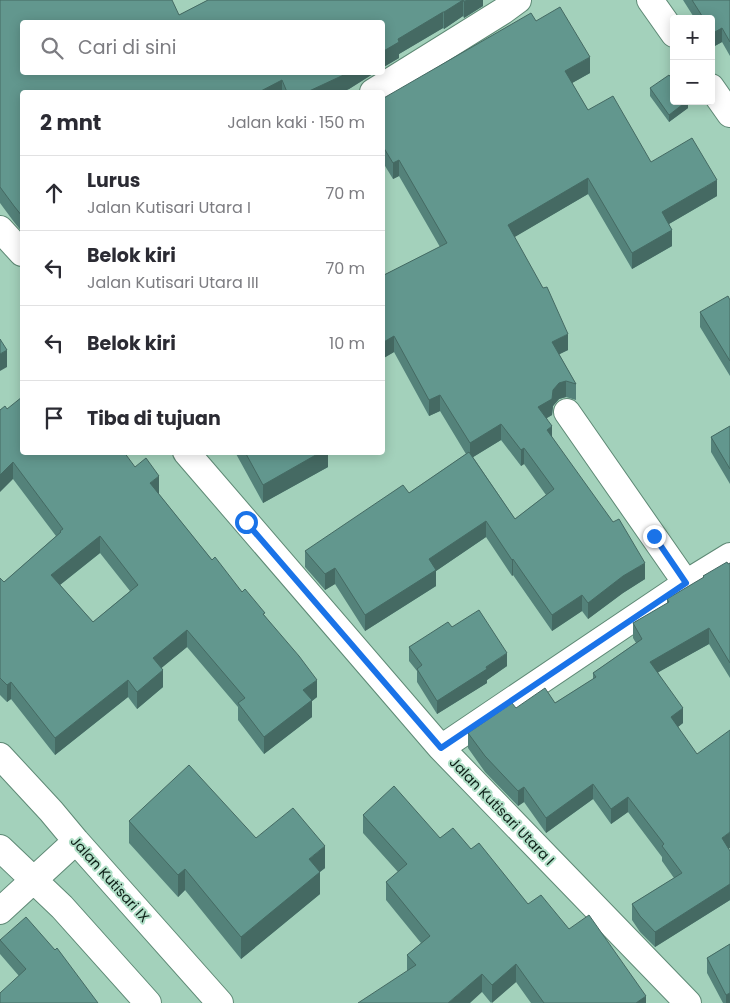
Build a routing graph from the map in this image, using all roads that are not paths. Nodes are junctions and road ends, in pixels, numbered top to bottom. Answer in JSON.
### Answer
{"nodes":[{"id":1,"x":518,"y":0,"type":"edge"},
{"id":2,"x":650,"y":0,"type":"edge"},
{"id":3,"x":670,"y":28,"type":"edge"},
{"id":4,"x":376,"y":90,"type":"edge"},
{"id":5,"x":715,"y":93,"type":"edge"},
{"id":6,"x":730,"y":114,"type":"edge"},
{"id":7,"x":0,"y":229,"type":"edge"},
{"id":8,"x":20,"y":251,"type":"edge"},
{"id":9,"x":567,"y":412,"type":"dead end"},
{"id":10,"x":189,"y":455,"type":"edge"},
{"id":11,"x":730,"y":556,"type":"edge"},
{"id":12,"x":686,"y":583,"type":"junction"},
{"id":13,"x":441,"y":748,"type":"junction"},
{"id":14,"x":0,"y":756,"type":"edge"},
{"id":15,"x":76,"y":842,"type":"junction"},
{"id":16,"x":0,"y":848,"type":"edge"},
{"id":17,"x":45,"y":870,"type":"junction"},
{"id":18,"x":0,"y":911,"type":"edge"},
{"id":19,"x":148,"y":1003,"type":"edge"},
{"id":20,"x":220,"y":1003,"type":"edge"},
{"id":21,"x":688,"y":1003,"type":"edge"}],
"edges":[{"from":1,"to":4,"type":"street"},
{"from":2,"to":3,"type":"street"},
{"from":5,"to":6,"type":"street"},
{"from":7,"to":8,"type":"street"},
{"from":9,"to":12,"type":"street"},
{"from":10,"to":13,"type":"street","name":"Jalan Kutisari Utara I"},
{"from":11,"to":12,"type":"street"},
{"from":12,"to":13,"type":"street"},
{"from":13,"to":21,"type":"street","name":"Jalan Kutisari Utara I"},
{"from":14,"to":15,"type":"street","name":"Jalan Kutisari IX"},
{"from":15,"to":17,"type":"street"},
{"from":15,"to":20,"type":"street","name":"Jalan Kutisari IX"},
{"from":16,"to":17,"type":"street"},
{"from":17,"to":18,"type":"street"},
{"from":17,"to":19,"type":"street"}]}
